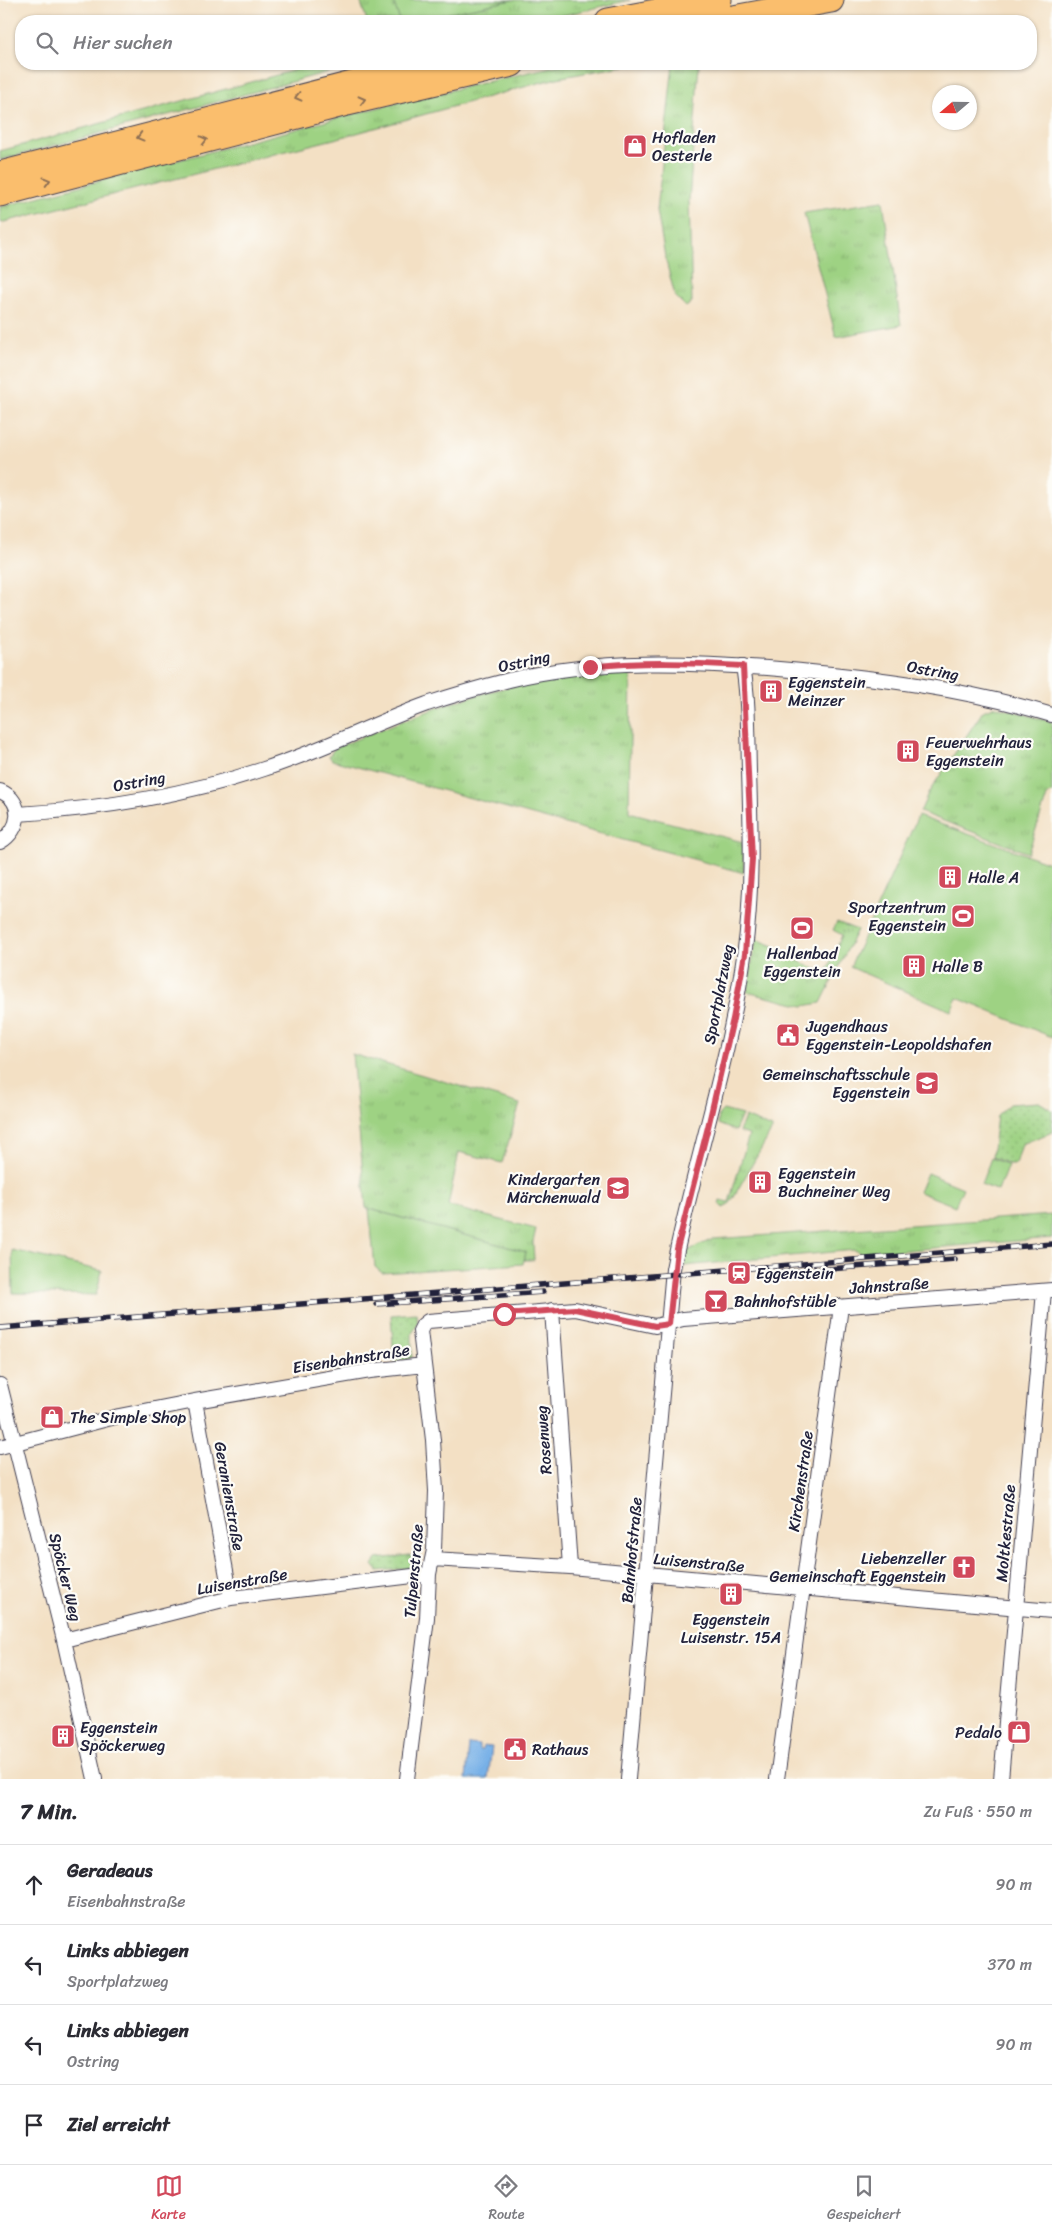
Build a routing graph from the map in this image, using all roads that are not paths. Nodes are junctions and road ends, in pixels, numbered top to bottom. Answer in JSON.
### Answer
{"nodes":[{"id":1,"x":719,"y":0,"type":"edge"},
{"id":2,"x":831,"y":0,"type":"edge"},
{"id":3,"x":640,"y":15,"type":"edge"},
{"id":4,"x":750,"y":15,"type":"edge"},
{"id":5,"x":407,"y":70,"type":"edge"},
{"id":6,"x":487,"y":70,"type":"edge"},
{"id":7,"x":0,"y":174,"type":"edge"},
{"id":8,"x":0,"y":194,"type":"edge"},
{"id":9,"x":743,"y":666,"type":"junction"},
{"id":10,"x":1052,"y":715,"type":"edge"},
{"id":11,"x":0,"y":791,"type":"edge"},
{"id":12,"x":18,"y":814,"type":"junction"},
{"id":13,"x":0,"y":842,"type":"edge"},
{"id":14,"x":1048,"y":1290,"type":"edge"},
{"id":15,"x":839,"y":1306,"type":"junction"},
{"id":16,"x":552,"y":1310,"type":"junction"},
{"id":17,"x":669,"y":1324,"type":"junction"},
{"id":18,"x":424,"y":1365,"type":"junction"},
{"id":19,"x":0,"y":1385,"type":"edge"},
{"id":20,"x":195,"y":1401,"type":"junction"},
{"id":21,"x":7,"y":1445,"type":"edge"},
{"id":22,"x":432,"y":1560,"type":"junction"},
{"id":23,"x":570,"y":1568,"type":"junction"},
{"id":24,"x":429,"y":1574,"type":"junction"},
{"id":25,"x":646,"y":1575,"type":"junction"},
{"id":26,"x":804,"y":1589,"type":"junction"},
{"id":27,"x":231,"y":1598,"type":"junction"},
{"id":28,"x":1016,"y":1608,"type":"junction"},
{"id":29,"x":1052,"y":1611,"type":"edge"},
{"id":30,"x":64,"y":1640,"type":"junction"},
{"id":31,"x":95,"y":1779,"type":"edge"},
{"id":32,"x":407,"y":1779,"type":"edge"},
{"id":33,"x":628,"y":1779,"type":"edge"},
{"id":34,"x":777,"y":1779,"type":"edge"},
{"id":35,"x":1001,"y":1779,"type":"edge"}],
"edges":[{"from":1,"to":3,"type":"highway"},
{"from":2,"to":4,"type":"highway"},
{"from":5,"to":7,"type":"highway","one_way":true},
{"from":8,"to":6,"type":"highway","one_way":true},
{"from":9,"to":10,"type":"street","name":"Ostring"},
{"from":9,"to":12,"type":"street","name":"Ostring"},
{"from":9,"to":17,"type":"street","name":"Sportplatzweg"},
{"from":11,"to":12,"type":"street"},
{"from":12,"to":13,"type":"street"},
{"from":14,"to":15,"type":"street","name":"Jahnstraße"},
{"from":14,"to":28,"type":"street","name":"Moltkestraße"},
{"from":15,"to":17,"type":"street","name":"Jahnstraße"},
{"from":15,"to":26,"type":"street","name":"Kirchenstraße"},
{"from":16,"to":17,"type":"street","name":"Eisenbahnstraße"},
{"from":16,"to":18,"type":"street","name":"Eisenbahnstraße"},
{"from":16,"to":23,"type":"street","name":"Rosenweg"},
{"from":17,"to":25,"type":"street","name":"Bahnhofstraße"},
{"from":18,"to":20,"type":"street","name":"Eisenbahnstraße"},
{"from":18,"to":22,"type":"street","name":"Tulpenstraße"},
{"from":19,"to":21,"type":"street","name":"Spöcker Weg"},
{"from":20,"to":21,"type":"street","name":"Eisenbahnstraße"},
{"from":20,"to":27,"type":"street","name":"Geranienstraße"},
{"from":21,"to":30,"type":"street","name":"Spöcker Weg"},
{"from":22,"to":23,"type":"street","name":"Luisenstraße"},
{"from":22,"to":24,"type":"street","name":"Tulpenstraße"},
{"from":23,"to":25,"type":"street","name":"Luisenstraße"},
{"from":24,"to":27,"type":"street","name":"Luisenstraße"},
{"from":24,"to":32,"type":"street","name":"Tulpenstraße"},
{"from":25,"to":26,"type":"street","name":"Luisenstraße"},
{"from":25,"to":33,"type":"street","name":"Bahnhofstraße"},
{"from":26,"to":28,"type":"street","name":"Luisenstraße"},
{"from":26,"to":34,"type":"street","name":"Kirchenstraße"},
{"from":27,"to":30,"type":"street","name":"Luisenstraße"},
{"from":28,"to":29,"type":"street","name":"Luisenstraße"},
{"from":28,"to":35,"type":"street","name":"Moltkestraße"},
{"from":30,"to":31,"type":"street","name":"Spöcker Weg"}]}
